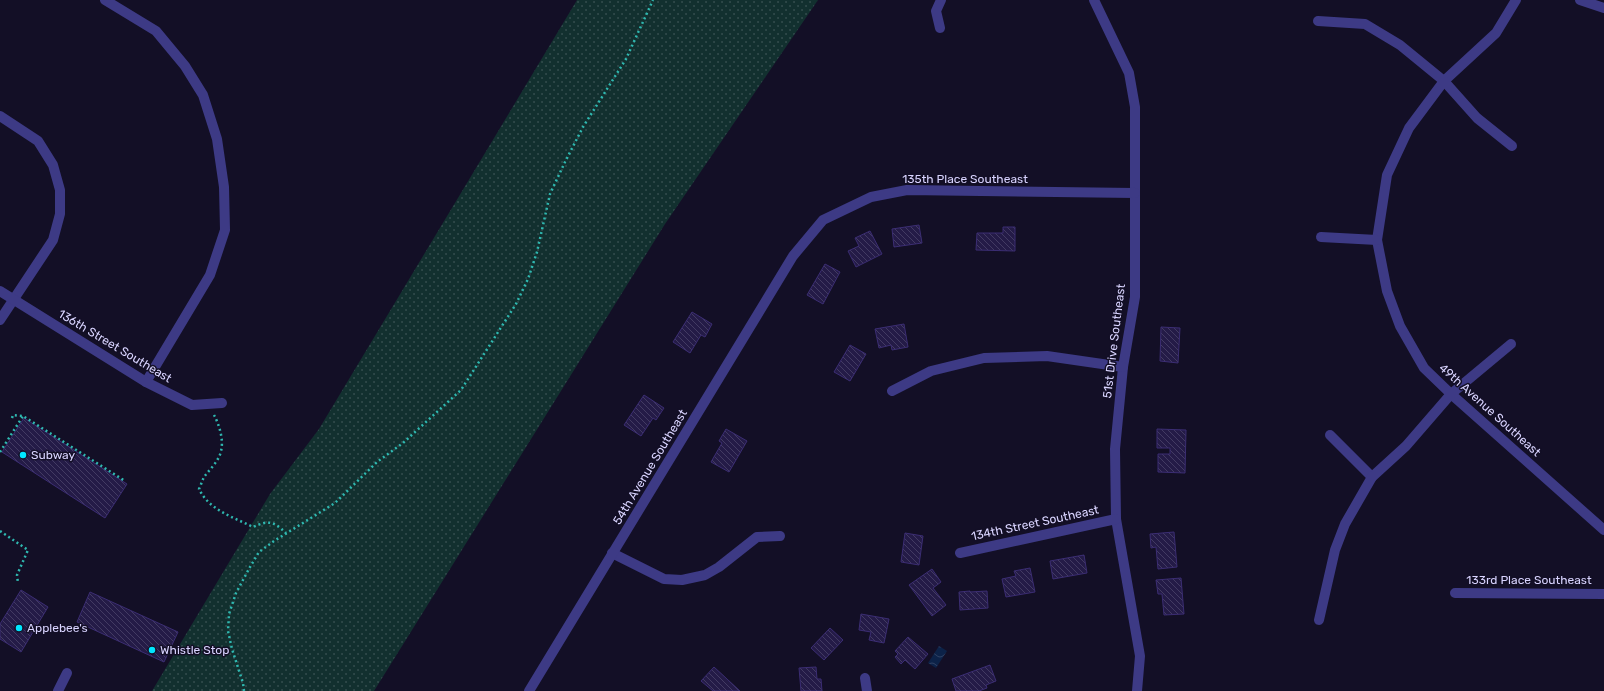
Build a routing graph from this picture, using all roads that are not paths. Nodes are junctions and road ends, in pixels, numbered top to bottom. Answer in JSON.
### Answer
{"nodes":[{"id":1,"x":105,"y":0,"type":"edge"},
{"id":2,"x":941,"y":0,"type":"edge"},
{"id":3,"x":1094,"y":0,"type":"edge"},
{"id":4,"x":1516,"y":0,"type":"edge"},
{"id":5,"x":1580,"y":0,"type":"edge"},
{"id":6,"x":1604,"y":8,"type":"edge"},
{"id":7,"x":1318,"y":20,"type":"dead end"},
{"id":8,"x":940,"y":28,"type":"dead end"},
{"id":9,"x":1444,"y":81,"type":"junction"},
{"id":10,"x":0,"y":116,"type":"edge"},
{"id":11,"x":1512,"y":146,"type":"dead end"},
{"id":12,"x":1135,"y":193,"type":"junction"},
{"id":13,"x":1321,"y":237,"type":"dead end"},
{"id":14,"x":1377,"y":240,"type":"junction"},
{"id":15,"x":793,"y":256,"type":"joint"},
{"id":16,"x":0,"y":291,"type":"edge"},
{"id":17,"x":13,"y":300,"type":"junction"},
{"id":18,"x":0,"y":320,"type":"edge"},
{"id":19,"x":1511,"y":344,"type":"dead end"},
{"id":20,"x":1123,"y":367,"type":"junction"},
{"id":21,"x":146,"y":382,"type":"junction"},
{"id":22,"x":892,"y":391,"type":"dead end"},
{"id":23,"x":1451,"y":394,"type":"junction"},
{"id":24,"x":222,"y":403,"type":"dead end"},
{"id":25,"x":1330,"y":435,"type":"dead end"},
{"id":26,"x":1372,"y":477,"type":"junction"},
{"id":27,"x":1116,"y":519,"type":"junction"},
{"id":28,"x":1604,"y":530,"type":"edge"},
{"id":29,"x":780,"y":536,"type":"dead end"},
{"id":30,"x":612,"y":553,"type":"junction"},
{"id":31,"x":960,"y":553,"type":"dead end"},
{"id":32,"x":1455,"y":593,"type":"dead end"},
{"id":33,"x":1604,"y":594,"type":"edge"},
{"id":34,"x":1319,"y":620,"type":"dead end"},
{"id":35,"x":67,"y":674,"type":"dead end"},
{"id":36,"x":865,"y":678,"type":"dead end"},
{"id":37,"x":58,"y":691,"type":"edge"},
{"id":38,"x":529,"y":691,"type":"edge"},
{"id":39,"x":867,"y":691,"type":"edge"},
{"id":40,"x":1137,"y":691,"type":"edge"}],
"edges":[{"from":1,"to":21,"type":"street"},
{"from":2,"to":8,"type":"street"},
{"from":3,"to":12,"type":"street","name":"51st Drive Southeast"},
{"from":4,"to":9,"type":"street","name":"49th Avenue Southeast"},
{"from":5,"to":6,"type":"street"},
{"from":7,"to":9,"type":"street"},
{"from":9,"to":11,"type":"street"},
{"from":9,"to":14,"type":"street","name":"49th Avenue Southeast"},
{"from":10,"to":17,"type":"street"},
{"from":12,"to":15,"type":"street","name":"135th Place Southeast"},
{"from":12,"to":20,"type":"street","name":"51st Drive Southeast"},
{"from":13,"to":14,"type":"street"},
{"from":14,"to":23,"type":"street","name":"49th Avenue Southeast"},
{"from":15,"to":30,"type":"street","name":"54th Avenue Southeast"},
{"from":16,"to":17,"type":"street","name":"136th Street Southeast"},
{"from":17,"to":18,"type":"street"},
{"from":17,"to":21,"type":"street","name":"136th Street Southeast"},
{"from":19,"to":23,"type":"street"},
{"from":20,"to":22,"type":"street"},
{"from":20,"to":27,"type":"street","name":"51st Drive Southeast"},
{"from":21,"to":24,"type":"street","name":"136th Street Southeast"},
{"from":23,"to":26,"type":"street"},
{"from":23,"to":28,"type":"street","name":"49th Avenue Southeast"},
{"from":25,"to":26,"type":"street"},
{"from":26,"to":34,"type":"street"},
{"from":27,"to":31,"type":"street","name":"134th Street Southeast"},
{"from":27,"to":40,"type":"street","name":"51st Drive Southeast"},
{"from":29,"to":30,"type":"street"},
{"from":30,"to":38,"type":"street","name":"54th Avenue Southeast"},
{"from":32,"to":33,"type":"street","name":"133rd Place Southeast"},
{"from":35,"to":37,"type":"street"},
{"from":36,"to":39,"type":"street"}]}
